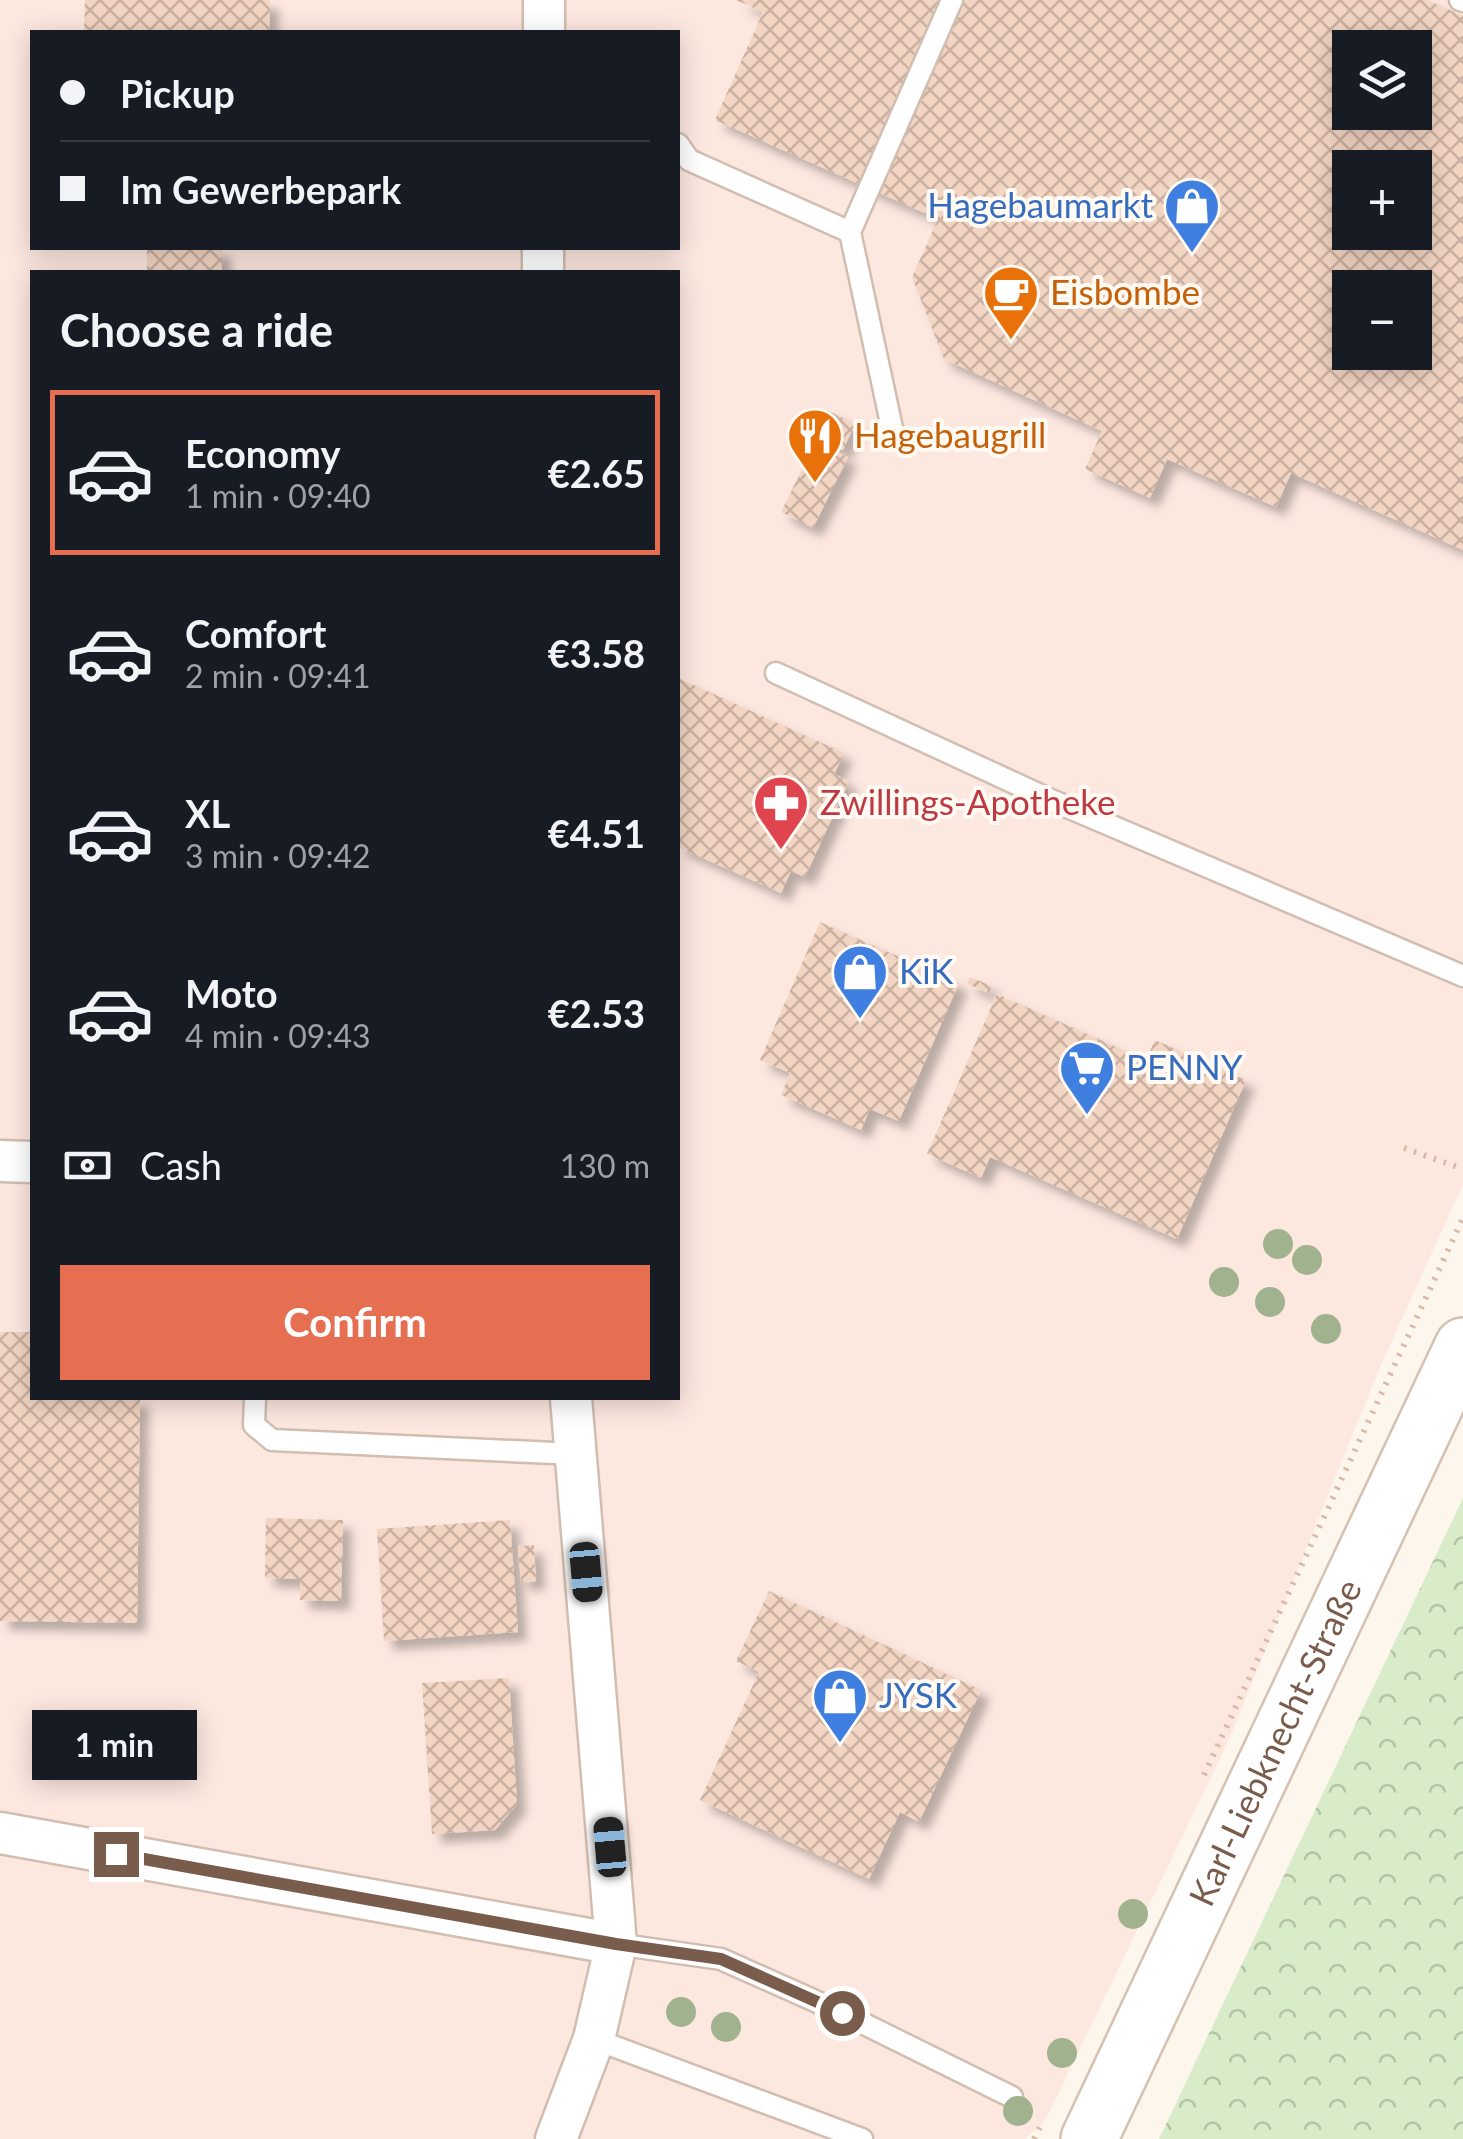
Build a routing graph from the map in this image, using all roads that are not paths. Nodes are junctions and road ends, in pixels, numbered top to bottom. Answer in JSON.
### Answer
{"nodes":[{"id":1,"x":544,"y":0,"type":"edge"},
{"id":2,"x":952,"y":0,"type":"edge"},
{"id":3,"x":544,"y":30,"type":"edge"},
{"id":4,"x":680,"y":147,"type":"edge"},
{"id":5,"x":850,"y":232,"type":"junction"},
{"id":6,"x":892,"y":428,"type":"dead end"},
{"id":7,"x":776,"y":673,"type":"dead end"},
{"id":8,"x":1463,"y":976,"type":"edge"},
{"id":9,"x":0,"y":1162,"type":"edge"},
{"id":10,"x":30,"y":1162,"type":"edge"},
{"id":11,"x":1463,"y":1346,"type":"edge"},
{"id":12,"x":254,"y":1400,"type":"edge"},
{"id":13,"x":571,"y":1400,"type":"edge"},
{"id":14,"x":576,"y":1454,"type":"junction"},
{"id":15,"x":0,"y":1833,"type":"edge"},
{"id":16,"x":616,"y":1944,"type":"junction"},
{"id":17,"x":594,"y":2039,"type":"junction"},
{"id":18,"x":1012,"y":2097,"type":"dead end"},
{"id":19,"x":1070,"y":2122,"type":"edge"},
{"id":20,"x":559,"y":2138,"type":"edge"},
{"id":21,"x":862,"y":2139,"type":"edge"}],
"edges":[{"from":1,"to":3,"type":"street"},
{"from":2,"to":5,"type":"lane"},
{"from":4,"to":5,"type":"lane"},
{"from":5,"to":6,"type":"lane"},
{"from":7,"to":8,"type":"lane"},
{"from":9,"to":10,"type":"street"},
{"from":11,"to":19,"type":"street","name":"Karl-Liebknecht-Straße"},
{"from":12,"to":14,"type":"lane"},
{"from":13,"to":14,"type":"street"},
{"from":14,"to":16,"type":"street"},
{"from":15,"to":16,"type":"street"},
{"from":16,"to":17,"type":"street"},
{"from":16,"to":18,"type":"lane"},
{"from":17,"to":20,"type":"street"},
{"from":17,"to":21,"type":"lane"}]}
